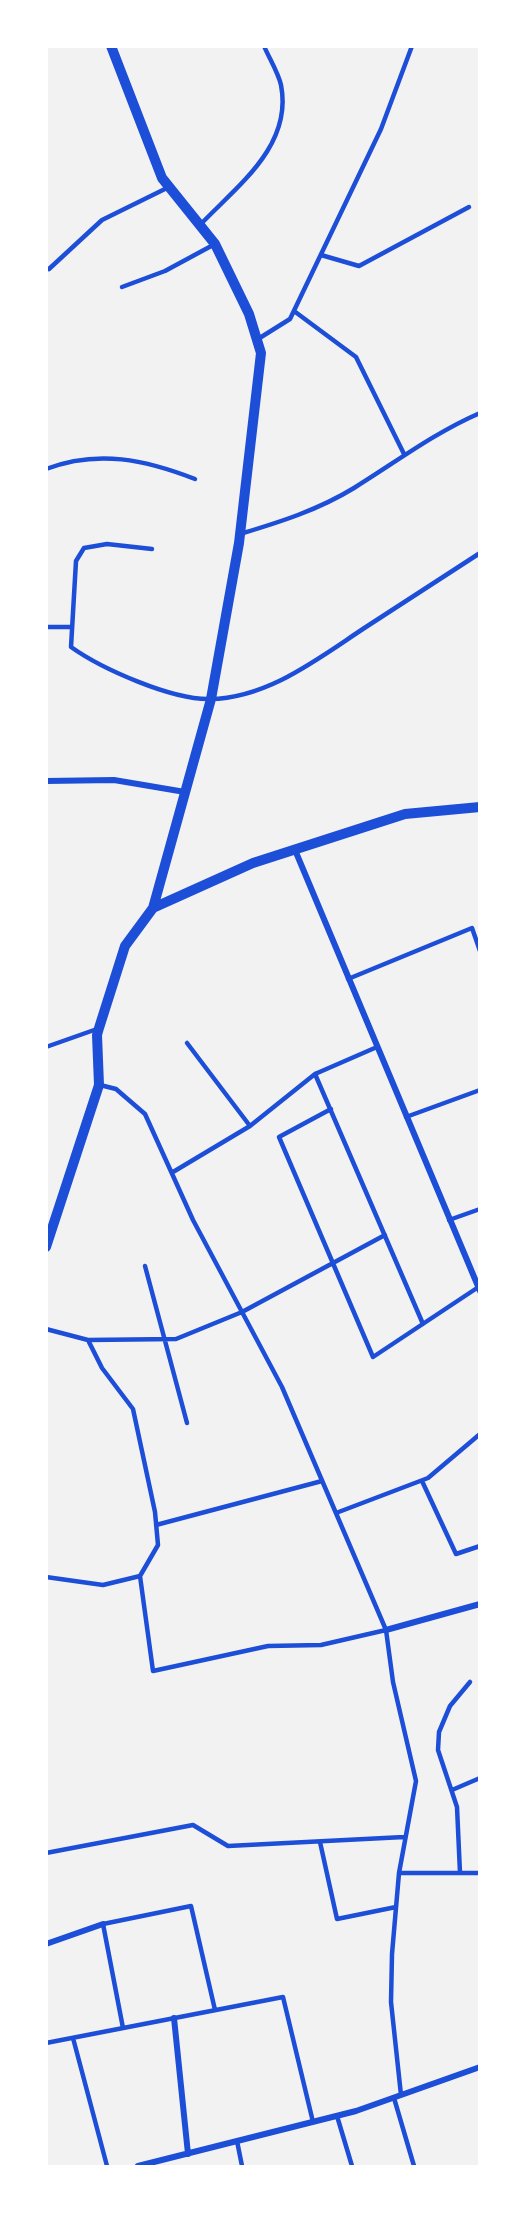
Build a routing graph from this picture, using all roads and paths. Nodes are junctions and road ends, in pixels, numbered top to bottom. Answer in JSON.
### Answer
{"nodes":[{"id":1,"x":111,"y":46,"type":"edge"},
{"id":2,"x":264,"y":46,"type":"edge"},
{"id":3,"x":412,"y":46,"type":"edge"},
{"id":4,"x":169,"y":187,"type":"junction"},
{"id":5,"x":469,"y":207,"type":"dead end"},
{"id":6,"x":200,"y":225,"type":"junction"},
{"id":7,"x":215,"y":244,"type":"junction"},
{"id":8,"x":321,"y":255,"type":"junction"},
{"id":9,"x":50,"y":269,"type":"dead end"},
{"id":10,"x":122,"y":287,"type":"dead end"},
{"id":11,"x":294,"y":311,"type":"junction"},
{"id":12,"x":257,"y":340,"type":"junction"},
{"id":13,"x":480,"y":413,"type":"edge"},
{"id":14,"x":404,"y":454,"type":"junction"},
{"id":15,"x":46,"y":469,"type":"edge"},
{"id":16,"x":195,"y":479,"type":"dead end"},
{"id":17,"x":240,"y":534,"type":"junction"},
{"id":18,"x":152,"y":549,"type":"dead end"},
{"id":19,"x":480,"y":553,"type":"edge"},
{"id":20,"x":46,"y":627,"type":"edge"},
{"id":21,"x":72,"y":627,"type":"junction"},
{"id":22,"x":211,"y":699,"type":"junction"},
{"id":23,"x":46,"y":781,"type":"edge"},
{"id":24,"x":185,"y":792,"type":"junction"},
{"id":25,"x":480,"y":807,"type":"edge"},
{"id":26,"x":295,"y":849,"type":"junction"},
{"id":27,"x":153,"y":908,"type":"junction"},
{"id":28,"x":480,"y":951,"type":"edge"},
{"id":29,"x":348,"y":979,"type":"junction"},
{"id":30,"x":99,"y":1028,"type":"junction"},
{"id":31,"x":187,"y":1043,"type":"dead end"},
{"id":32,"x":46,"y":1047,"type":"edge"},
{"id":33,"x":377,"y":1047,"type":"junction"},
{"id":34,"x":315,"y":1074,"type":"junction"},
{"id":35,"x":99,"y":1085,"type":"junction"},
{"id":36,"x":480,"y":1090,"type":"edge"},
{"id":37,"x":332,"y":1109,"type":"junction"},
{"id":38,"x":406,"y":1118,"type":"junction"},
{"id":39,"x":250,"y":1126,"type":"junction"},
{"id":40,"x":173,"y":1172,"type":"junction"},
{"id":41,"x":480,"y":1209,"type":"edge"},
{"id":42,"x":448,"y":1220,"type":"junction"},
{"id":43,"x":385,"y":1235,"type":"junction"},
{"id":44,"x":46,"y":1247,"type":"edge"},
{"id":45,"x":333,"y":1263,"type":"junction"},
{"id":46,"x":145,"y":1266,"type":"dead end"},
{"id":47,"x":479,"y":1288,"type":"edge"},
{"id":48,"x":242,"y":1312,"type":"junction"},
{"id":49,"x":423,"y":1324,"type":"junction"},
{"id":50,"x":46,"y":1329,"type":"edge"},
{"id":51,"x":165,"y":1339,"type":"junction"},
{"id":52,"x":88,"y":1340,"type":"junction"},
{"id":53,"x":187,"y":1423,"type":"dead end"},
{"id":54,"x":480,"y":1434,"type":"edge"},
{"id":55,"x":322,"y":1480,"type":"junction"},
{"id":56,"x":422,"y":1481,"type":"junction"},
{"id":57,"x":336,"y":1513,"type":"junction"},
{"id":58,"x":156,"y":1525,"type":"junction"},
{"id":59,"x":480,"y":1546,"type":"edge"},
{"id":60,"x":140,"y":1576,"type":"junction"},
{"id":61,"x":46,"y":1577,"type":"edge"},
{"id":62,"x":480,"y":1604,"type":"edge"},
{"id":63,"x":386,"y":1630,"type":"junction"},
{"id":64,"x":470,"y":1682,"type":"dead end"},
{"id":65,"x":480,"y":1778,"type":"edge"},
{"id":66,"x":452,"y":1790,"type":"junction"},
{"id":67,"x":404,"y":1837,"type":"junction"},
{"id":68,"x":320,"y":1842,"type":"junction"},
{"id":69,"x":46,"y":1853,"type":"edge"},
{"id":70,"x":399,"y":1873,"type":"junction"},
{"id":71,"x":460,"y":1873,"type":"junction"},
{"id":72,"x":480,"y":1873,"type":"edge"},
{"id":73,"x":396,"y":1907,"type":"junction"},
{"id":74,"x":103,"y":1924,"type":"junction"},
{"id":75,"x":46,"y":1944,"type":"edge"},
{"id":76,"x":215,"y":2010,"type":"junction"},
{"id":77,"x":174,"y":2018,"type":"junction"},
{"id":78,"x":123,"y":2028,"type":"junction"},
{"id":79,"x":74,"y":2038,"type":"junction"},
{"id":80,"x":46,"y":2043,"type":"edge"},
{"id":81,"x":480,"y":2067,"type":"edge"},
{"id":82,"x":397,"y":2096,"type":"junction"},
{"id":83,"x":337,"y":2116,"type":"junction"},
{"id":84,"x":313,"y":2122,"type":"junction"},
{"id":85,"x":237,"y":2141,"type":"junction"},
{"id":86,"x":188,"y":2154,"type":"junction"},
{"id":87,"x":107,"y":2166,"type":"edge"},
{"id":88,"x":138,"y":2166,"type":"edge"},
{"id":89,"x":242,"y":2166,"type":"edge"},
{"id":90,"x":351,"y":2166,"type":"edge"},
{"id":91,"x":414,"y":2166,"type":"edge"}],
"edges":[{"from":1,"to":4,"type":"street"},
{"from":2,"to":6,"type":"lane"},
{"from":3,"to":8,"type":"lane"},
{"from":4,"to":6,"type":"street"},
{"from":4,"to":9,"type":"lane"},
{"from":5,"to":8,"type":"lane"},
{"from":6,"to":7,"type":"street"},
{"from":7,"to":10,"type":"lane"},
{"from":7,"to":12,"type":"street"},
{"from":8,"to":11,"type":"lane"},
{"from":11,"to":12,"type":"lane"},
{"from":11,"to":14,"type":"lane"},
{"from":12,"to":17,"type":"street"},
{"from":13,"to":14,"type":"lane"},
{"from":14,"to":17,"type":"lane"},
{"from":15,"to":16,"type":"lane"},
{"from":17,"to":22,"type":"street"},
{"from":18,"to":21,"type":"lane"},
{"from":19,"to":22,"type":"lane"},
{"from":20,"to":21,"type":"lane"},
{"from":21,"to":22,"type":"lane"},
{"from":22,"to":24,"type":"street"},
{"from":23,"to":24,"type":"street"},
{"from":24,"to":27,"type":"street"},
{"from":25,"to":26,"type":"street"},
{"from":26,"to":27,"type":"street"},
{"from":26,"to":29,"type":"street"},
{"from":27,"to":30,"type":"street"},
{"from":28,"to":29,"type":"lane"},
{"from":29,"to":33,"type":"street"},
{"from":30,"to":32,"type":"lane"},
{"from":30,"to":35,"type":"street"},
{"from":31,"to":39,"type":"lane"},
{"from":33,"to":34,"type":"lane"},
{"from":33,"to":38,"type":"street"},
{"from":34,"to":37,"type":"lane"},
{"from":34,"to":39,"type":"lane"},
{"from":35,"to":40,"type":"lane"},
{"from":35,"to":44,"type":"street"},
{"from":36,"to":38,"type":"lane"},
{"from":37,"to":43,"type":"lane"},
{"from":37,"to":45,"type":"lane"},
{"from":38,"to":42,"type":"street"},
{"from":39,"to":40,"type":"lane"},
{"from":40,"to":48,"type":"lane"},
{"from":41,"to":42,"type":"lane"},
{"from":42,"to":47,"type":"street"},
{"from":43,"to":45,"type":"lane"},
{"from":43,"to":49,"type":"lane"},
{"from":45,"to":48,"type":"lane"},
{"from":45,"to":49,"type":"lane"},
{"from":46,"to":51,"type":"lane"},
{"from":47,"to":49,"type":"lane"},
{"from":48,"to":51,"type":"lane"},
{"from":48,"to":55,"type":"lane"},
{"from":50,"to":52,"type":"lane"},
{"from":51,"to":52,"type":"lane"},
{"from":51,"to":53,"type":"lane"},
{"from":52,"to":58,"type":"lane"},
{"from":54,"to":56,"type":"lane"},
{"from":55,"to":57,"type":"lane"},
{"from":55,"to":58,"type":"lane"},
{"from":56,"to":57,"type":"lane"},
{"from":56,"to":59,"type":"lane"},
{"from":57,"to":63,"type":"lane"},
{"from":58,"to":60,"type":"lane"},
{"from":60,"to":61,"type":"lane"},
{"from":60,"to":63,"type":"lane"},
{"from":62,"to":63,"type":"street"},
{"from":63,"to":67,"type":"lane"},
{"from":64,"to":66,"type":"lane"},
{"from":65,"to":66,"type":"lane"},
{"from":66,"to":71,"type":"lane"},
{"from":67,"to":68,"type":"lane"},
{"from":67,"to":70,"type":"lane"},
{"from":68,"to":69,"type":"lane"},
{"from":68,"to":73,"type":"lane"},
{"from":70,"to":71,"type":"lane"},
{"from":70,"to":73,"type":"lane"},
{"from":71,"to":72,"type":"lane"},
{"from":73,"to":82,"type":"lane"},
{"from":74,"to":75,"type":"street"},
{"from":74,"to":76,"type":"lane"},
{"from":74,"to":78,"type":"lane"},
{"from":76,"to":77,"type":"lane"},
{"from":76,"to":84,"type":"lane"},
{"from":77,"to":78,"type":"lane"},
{"from":77,"to":86,"type":"street"},
{"from":78,"to":79,"type":"lane"},
{"from":79,"to":80,"type":"lane"},
{"from":79,"to":87,"type":"lane"},
{"from":81,"to":82,"type":"street"},
{"from":82,"to":83,"type":"street"},
{"from":82,"to":91,"type":"lane"},
{"from":83,"to":84,"type":"street"},
{"from":83,"to":90,"type":"lane"},
{"from":84,"to":85,"type":"street"},
{"from":85,"to":86,"type":"street"},
{"from":85,"to":89,"type":"lane"},
{"from":86,"to":88,"type":"street"}]}
